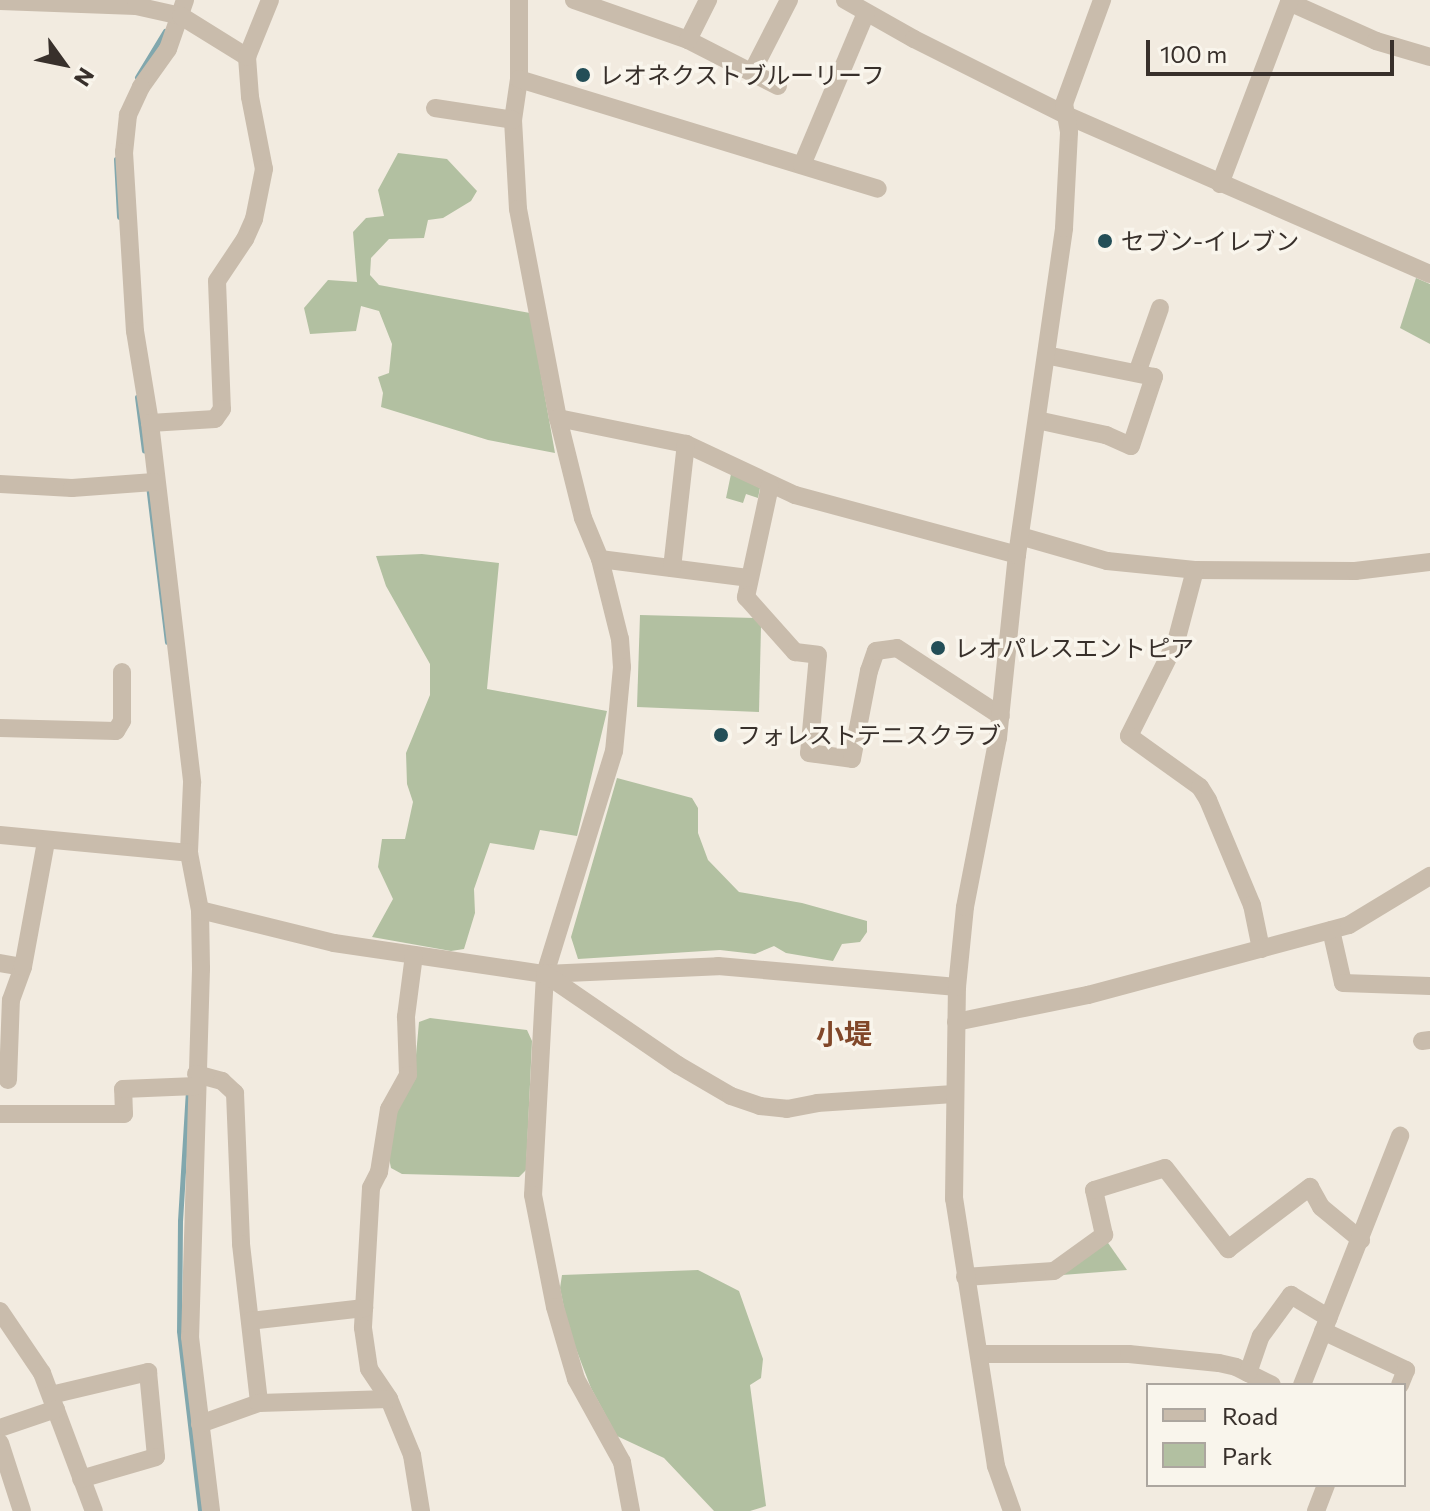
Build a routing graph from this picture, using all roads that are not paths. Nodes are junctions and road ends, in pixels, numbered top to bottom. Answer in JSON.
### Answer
{"nodes":[{"id":1,"x":270,"y":0,"type":"edge"},
{"id":2,"x":519,"y":0,"type":"edge"},
{"id":3,"x":574,"y":0,"type":"edge"},
{"id":4,"x":708,"y":0,"type":"edge"},
{"id":5,"x":789,"y":0,"type":"edge"},
{"id":6,"x":845,"y":0,"type":"edge"},
{"id":7,"x":1102,"y":0,"type":"edge"},
{"id":8,"x":0,"y":1,"type":"edge"},
{"id":9,"x":1290,"y":1,"type":"edge"},
{"id":10,"x":183,"y":8,"type":"edge"},
{"id":11,"x":866,"y":13,"type":"junction"},
{"id":12,"x":688,"y":40,"type":"junction"},
{"id":13,"x":247,"y":57,"type":"junction"},
{"id":14,"x":1430,"y":57,"type":"edge"},
{"id":15,"x":752,"y":72,"type":"junction"},
{"id":16,"x":519,"y":79,"type":"junction"},
{"id":17,"x":778,"y":86,"type":"dead end"},
{"id":18,"x":435,"y":108,"type":"dead end"},
{"id":19,"x":1066,"y":115,"type":"junction"},
{"id":20,"x":513,"y":120,"type":"junction"},
{"id":21,"x":802,"y":165,"type":"junction"},
{"id":22,"x":1220,"y":184,"type":"junction"},
{"id":23,"x":878,"y":189,"type":"dead end"},
{"id":24,"x":1430,"y":274,"type":"edge"},
{"id":25,"x":1160,"y":308,"type":"dead end"},
{"id":26,"x":1046,"y":355,"type":"junction"},
{"id":27,"x":1137,"y":373,"type":"junction"},
{"id":28,"x":558,"y":418,"type":"junction"},
{"id":29,"x":1037,"y":420,"type":"junction"},
{"id":30,"x":150,"y":423,"type":"junction"},
{"id":31,"x":686,"y":444,"type":"junction"},
{"id":32,"x":154,"y":482,"type":"junction"},
{"id":33,"x":0,"y":484,"type":"edge"},
{"id":34,"x":770,"y":486,"type":"junction"},
{"id":35,"x":1019,"y":546,"type":"junction"},
{"id":36,"x":600,"y":559,"type":"junction"},
{"id":37,"x":1430,"y":562,"type":"edge"},
{"id":38,"x":672,"y":568,"type":"junction"},
{"id":39,"x":1195,"y":570,"type":"junction"},
{"id":40,"x":748,"y":578,"type":"junction"},
{"id":41,"x":122,"y":672,"type":"dead end"},
{"id":42,"x":1001,"y":716,"type":"junction"},
{"id":43,"x":0,"y":728,"type":"edge"},
{"id":44,"x":0,"y":835,"type":"edge"},
{"id":45,"x":46,"y":842,"type":"junction"},
{"id":46,"x":189,"y":853,"type":"junction"},
{"id":47,"x":1430,"y":876,"type":"edge"},
{"id":48,"x":200,"y":910,"type":"junction"},
{"id":49,"x":1331,"y":930,"type":"junction"},
{"id":50,"x":1261,"y":949,"type":"junction"},
{"id":51,"x":414,"y":955,"type":"junction"},
{"id":52,"x":0,"y":963,"type":"edge"},
{"id":53,"x":23,"y":967,"type":"junction"},
{"id":54,"x":545,"y":974,"type":"junction"},
{"id":55,"x":1430,"y":986,"type":"edge"},
{"id":56,"x":957,"y":987,"type":"junction"},
{"id":57,"x":956,"y":1022,"type":"junction"},
{"id":58,"x":8,"y":1080,"type":"dead end"},
{"id":59,"x":196,"y":1080,"type":"junction"},
{"id":60,"x":954,"y":1094,"type":"junction"},
{"id":61,"x":0,"y":1114,"type":"edge"},
{"id":62,"x":1400,"y":1136,"type":"dead end"},
{"id":63,"x":1361,"y":1240,"type":"junction"},
{"id":64,"x":965,"y":1277,"type":"junction"},
{"id":65,"x":364,"y":1308,"type":"junction"},
{"id":66,"x":0,"y":1311,"type":"edge"},
{"id":67,"x":250,"y":1321,"type":"junction"},
{"id":68,"x":1326,"y":1324,"type":"junction"},
{"id":69,"x":979,"y":1354,"type":"junction"},
{"id":70,"x":1248,"y":1373,"type":"junction"},
{"id":71,"x":1268,"y":1383,"type":"edge"},
{"id":72,"x":1303,"y":1383,"type":"edge"},
{"id":73,"x":1401,"y":1383,"type":"edge"},
{"id":74,"x":389,"y":1399,"type":"junction"},
{"id":75,"x":54,"y":1402,"type":"junction"},
{"id":76,"x":259,"y":1403,"type":"junction"},
{"id":77,"x":200,"y":1424,"type":"junction"},
{"id":78,"x":0,"y":1428,"type":"edge"},
{"id":79,"x":0,"y":1443,"type":"edge"},
{"id":80,"x":81,"y":1479,"type":"junction"},
{"id":81,"x":1325,"y":1487,"type":"edge"},
{"id":82,"x":22,"y":1511,"type":"edge"},
{"id":83,"x":94,"y":1511,"type":"edge"},
{"id":84,"x":211,"y":1511,"type":"edge"},
{"id":85,"x":421,"y":1511,"type":"edge"},
{"id":86,"x":631,"y":1511,"type":"edge"},
{"id":87,"x":1012,"y":1511,"type":"edge"},
{"id":88,"x":1316,"y":1511,"type":"edge"}],
"edges":[{"from":1,"to":13,"type":"street"},
{"from":2,"to":16,"type":"street"},
{"from":3,"to":12,"type":"street"},
{"from":4,"to":12,"type":"street"},
{"from":5,"to":15,"type":"street"},
{"from":6,"to":11,"type":"street"},
{"from":7,"to":19,"type":"street"},
{"from":8,"to":10,"type":"street"},
{"from":9,"to":14,"type":"street"},
{"from":9,"to":22,"type":"street"},
{"from":10,"to":13,"type":"street"},
{"from":10,"to":30,"type":"street"},
{"from":11,"to":19,"type":"street"},
{"from":11,"to":21,"type":"street"},
{"from":12,"to":15,"type":"street"},
{"from":13,"to":30,"type":"street"},
{"from":15,"to":17,"type":"street"},
{"from":16,"to":20,"type":"street"},
{"from":16,"to":21,"type":"street"},
{"from":18,"to":20,"type":"street"},
{"from":19,"to":22,"type":"street"},
{"from":19,"to":26,"type":"street"},
{"from":20,"to":28,"type":"street"},
{"from":21,"to":23,"type":"street"},
{"from":22,"to":24,"type":"street"},
{"from":25,"to":27,"type":"street"},
{"from":26,"to":27,"type":"street"},
{"from":26,"to":29,"type":"street"},
{"from":27,"to":29,"type":"street"},
{"from":28,"to":31,"type":"street"},
{"from":28,"to":36,"type":"street"},
{"from":29,"to":35,"type":"street"},
{"from":30,"to":32,"type":"street"},
{"from":31,"to":34,"type":"street"},
{"from":31,"to":38,"type":"street"},
{"from":32,"to":33,"type":"street"},
{"from":32,"to":46,"type":"street"},
{"from":34,"to":35,"type":"street"},
{"from":34,"to":40,"type":"street"},
{"from":35,"to":39,"type":"street"},
{"from":35,"to":42,"type":"street"},
{"from":36,"to":38,"type":"street"},
{"from":36,"to":54,"type":"street"},
{"from":37,"to":39,"type":"street"},
{"from":38,"to":40,"type":"street"},
{"from":39,"to":50,"type":"street"},
{"from":40,"to":42,"type":"street"},
{"from":41,"to":43,"type":"street"},
{"from":42,"to":56,"type":"street"},
{"from":44,"to":45,"type":"street"},
{"from":45,"to":46,"type":"street"},
{"from":45,"to":53,"type":"street"},
{"from":46,"to":48,"type":"street"},
{"from":47,"to":49,"type":"street"},
{"from":48,"to":51,"type":"street"},
{"from":48,"to":59,"type":"street"},
{"from":49,"to":50,"type":"street"},
{"from":49,"to":55,"type":"street"},
{"from":50,"to":57,"type":"street"},
{"from":51,"to":54,"type":"street"},
{"from":51,"to":65,"type":"street"},
{"from":52,"to":53,"type":"street"},
{"from":53,"to":58,"type":"street"},
{"from":54,"to":56,"type":"street"},
{"from":54,"to":60,"type":"street"},
{"from":54,"to":86,"type":"street"},
{"from":56,"to":57,"type":"street"},
{"from":57,"to":60,"type":"street"},
{"from":59,"to":61,"type":"street"},
{"from":59,"to":67,"type":"street"},
{"from":59,"to":77,"type":"street"},
{"from":60,"to":64,"type":"street"},
{"from":62,"to":63,"type":"street"},
{"from":63,"to":64,"type":"street"},
{"from":63,"to":68,"type":"street"},
{"from":64,"to":69,"type":"street"},
{"from":65,"to":67,"type":"street"},
{"from":65,"to":74,"type":"street"},
{"from":66,"to":75,"type":"street"},
{"from":67,"to":76,"type":"street"},
{"from":68,"to":70,"type":"street"},
{"from":68,"to":72,"type":"street"},
{"from":68,"to":73,"type":"street"},
{"from":69,"to":70,"type":"street"},
{"from":69,"to":87,"type":"street"},
{"from":70,"to":71,"type":"street"},
{"from":74,"to":76,"type":"street"},
{"from":74,"to":85,"type":"street"},
{"from":75,"to":78,"type":"street"},
{"from":75,"to":80,"type":"street"},
{"from":75,"to":80,"type":"street"},
{"from":76,"to":77,"type":"street"},
{"from":77,"to":84,"type":"street"},
{"from":79,"to":82,"type":"street"},
{"from":80,"to":83,"type":"street"},
{"from":81,"to":88,"type":"street"}]}
